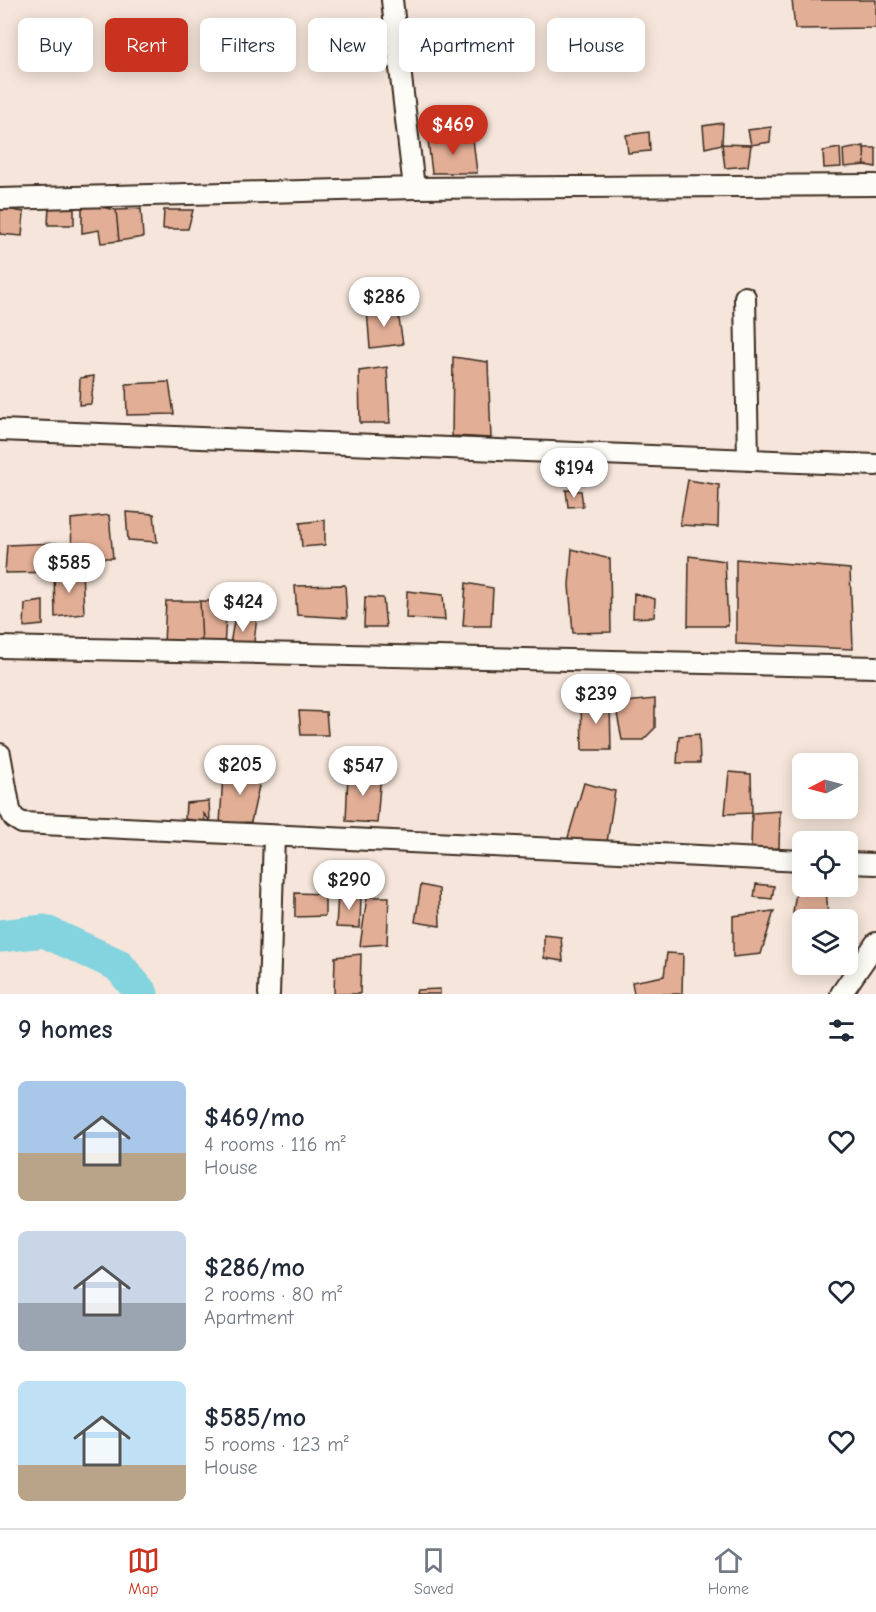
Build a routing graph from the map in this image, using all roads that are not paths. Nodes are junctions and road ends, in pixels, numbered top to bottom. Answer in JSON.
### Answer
{"nodes":[{"id":1,"x":392,"y":0,"type":"edge"},
{"id":2,"x":876,"y":185,"type":"edge"},
{"id":3,"x":414,"y":188,"type":"junction"},
{"id":4,"x":0,"y":199,"type":"edge"},
{"id":5,"x":746,"y":297,"type":"dead end"},
{"id":6,"x":0,"y":430,"type":"edge"},
{"id":7,"x":748,"y":460,"type":"junction"},
{"id":8,"x":876,"y":465,"type":"edge"},
{"id":9,"x":0,"y":646,"type":"edge"},
{"id":10,"x":876,"y":667,"type":"edge"},
{"id":11,"x":0,"y":754,"type":"edge"},
{"id":12,"x":274,"y":836,"type":"junction"},
{"id":13,"x":792,"y":861,"type":"edge"},
{"id":14,"x":858,"y":863,"type":"edge"},
{"id":15,"x":876,"y":864,"type":"edge"},
{"id":16,"x":876,"y":943,"type":"edge"},
{"id":17,"x":269,"y":994,"type":"edge"},
{"id":18,"x":841,"y":994,"type":"edge"}],
"edges":[{"from":1,"to":3,"type":"street"},
{"from":2,"to":3,"type":"street"},
{"from":3,"to":4,"type":"street"},
{"from":5,"to":7,"type":"street"},
{"from":6,"to":7,"type":"street"},
{"from":7,"to":8,"type":"street"},
{"from":9,"to":10,"type":"street"},
{"from":11,"to":12,"type":"street"},
{"from":12,"to":13,"type":"street"},
{"from":12,"to":17,"type":"street"},
{"from":14,"to":15,"type":"street"},
{"from":16,"to":18,"type":"street"}]}
